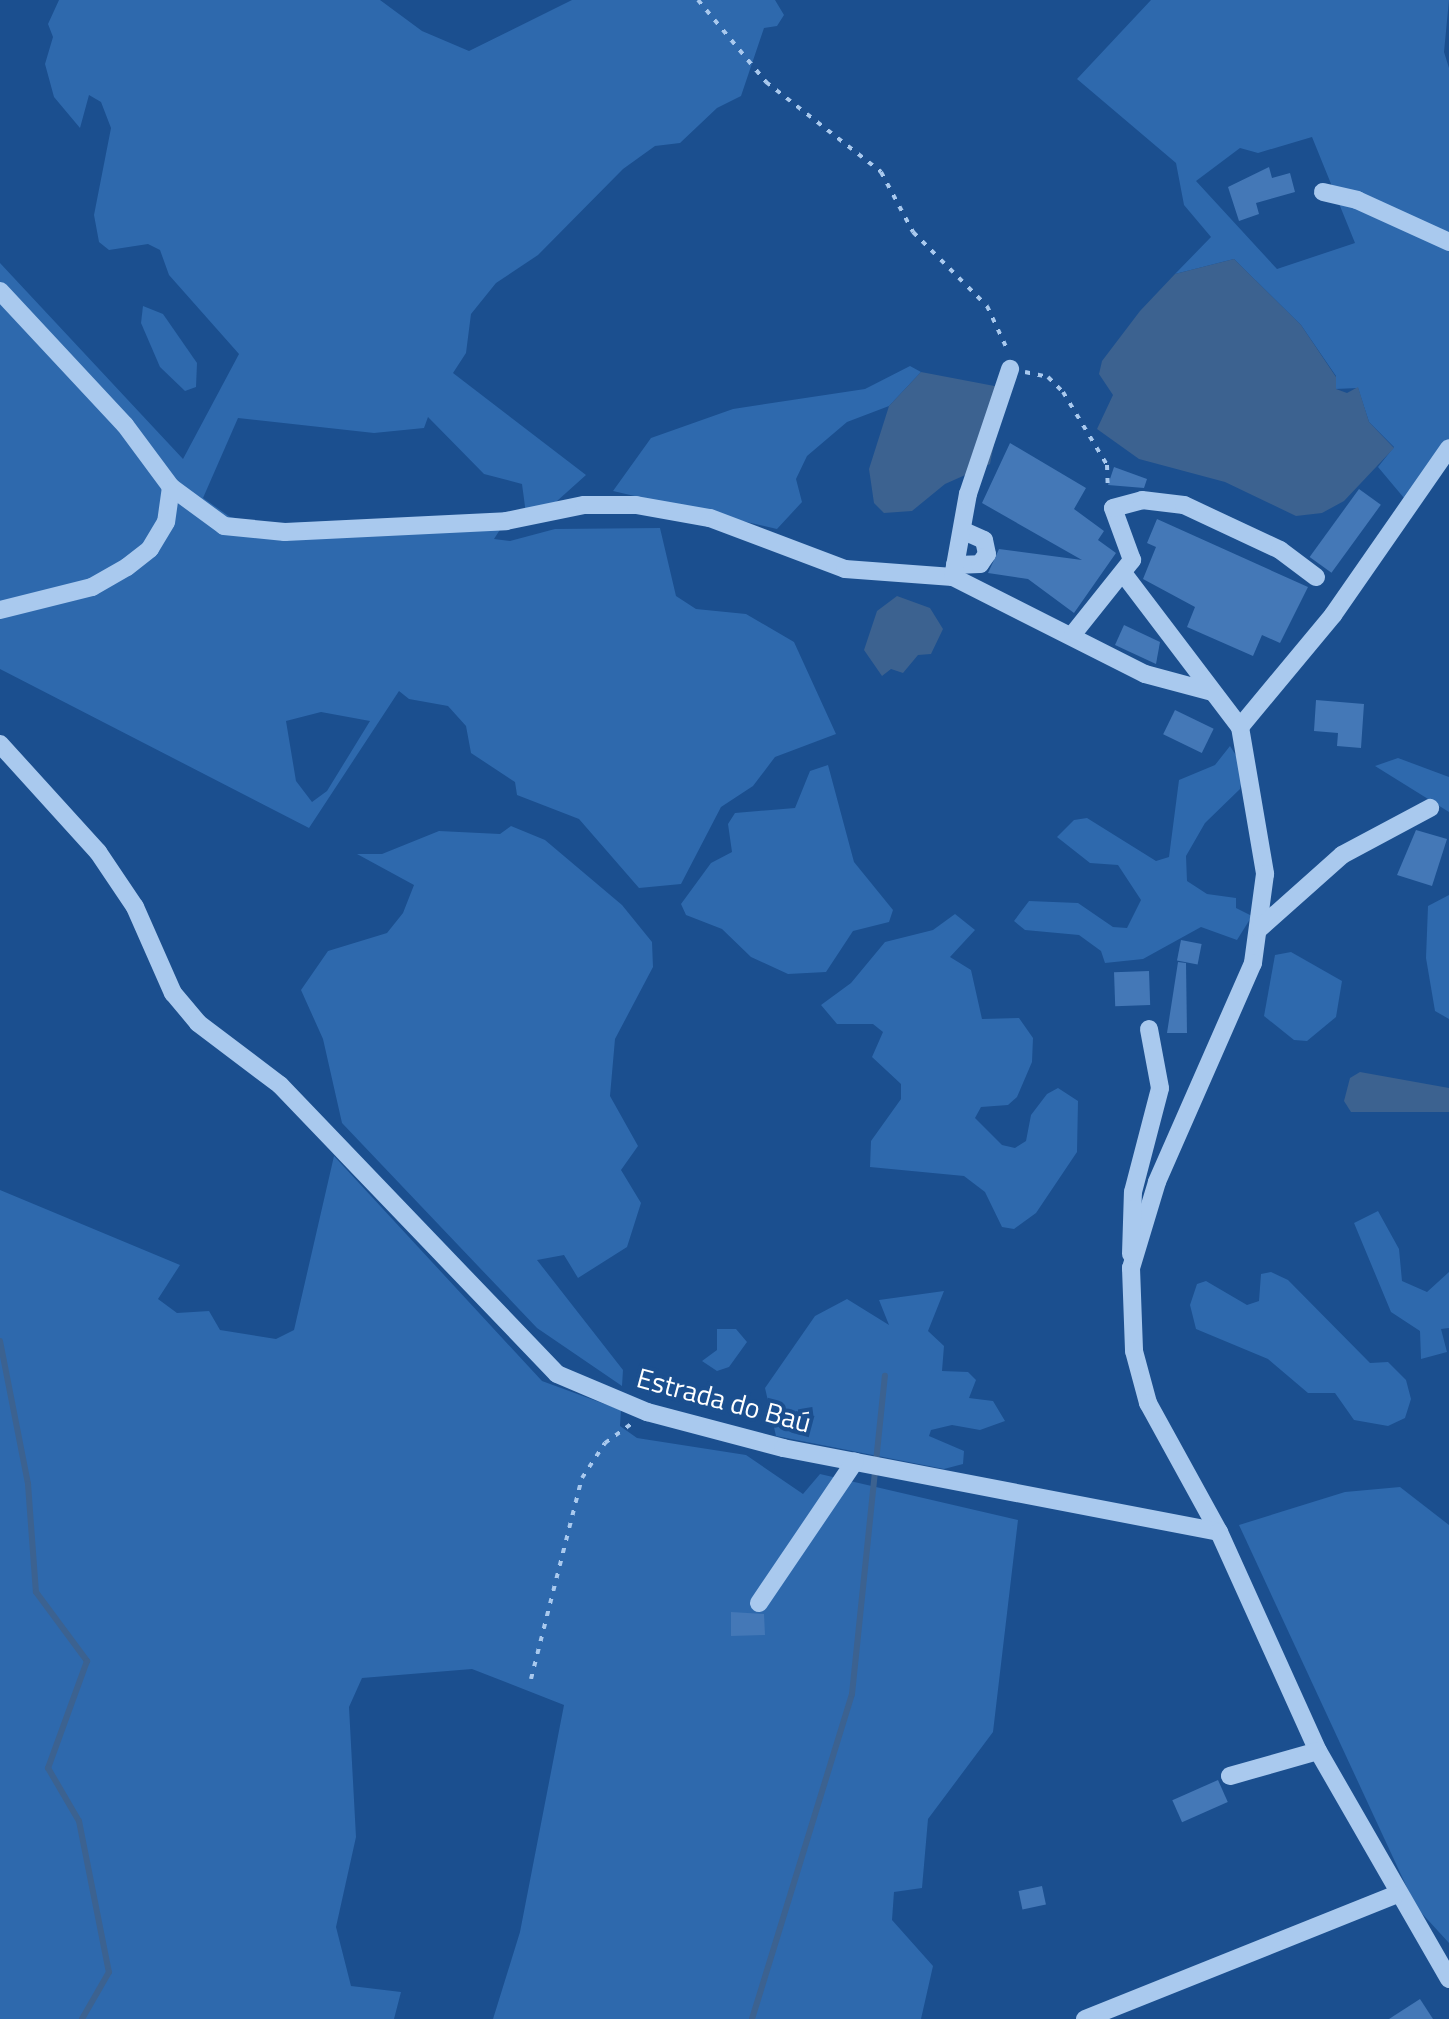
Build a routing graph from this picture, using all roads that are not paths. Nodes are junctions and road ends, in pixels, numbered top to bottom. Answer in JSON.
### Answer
{"nodes":[{"id":1,"x":1323,"y":192,"type":"dead end"},
{"id":2,"x":1449,"y":242,"type":"edge"},
{"id":3,"x":0,"y":290,"type":"edge"},
{"id":4,"x":1010,"y":369,"type":"road end"},
{"id":5,"x":1449,"y":448,"type":"edge"},
{"id":6,"x":171,"y":487,"type":"junction"},
{"id":7,"x":962,"y":530,"type":"junction"},
{"id":8,"x":954,"y":571,"type":"junction"},
{"id":9,"x":1123,"y":573,"type":"junction"},
{"id":10,"x":1316,"y":577,"type":"dead end"},
{"id":11,"x":0,"y":610,"type":"edge"},
{"id":12,"x":1073,"y":634,"type":"junction"},
{"id":13,"x":1212,"y":692,"type":"junction"},
{"id":14,"x":1240,"y":728,"type":"junction"},
{"id":15,"x":0,"y":744,"type":"edge"},
{"id":16,"x":1430,"y":808,"type":"dead end"},
{"id":17,"x":1259,"y":929,"type":"junction"},
{"id":18,"x":1148,"y":1029,"type":"dead end"},
{"id":19,"x":1131,"y":1268,"type":"junction"},
{"id":20,"x":854,"y":1461,"type":"junction"},
{"id":21,"x":1219,"y":1532,"type":"junction"},
{"id":22,"x":758,"y":1603,"type":"dead end"},
{"id":23,"x":1318,"y":1750,"type":"junction"},
{"id":24,"x":1230,"y":1776,"type":"dead end"},
{"id":25,"x":1395,"y":1895,"type":"junction"},
{"id":26,"x":1449,"y":1980,"type":"edge"},
{"id":27,"x":1085,"y":2019,"type":"edge"}],
"edges":[{"from":1,"to":2,"type":"street"},
{"from":3,"to":6,"type":"street"},
{"from":4,"to":7,"type":"street"},
{"from":5,"to":14,"type":"street"},
{"from":6,"to":8,"type":"street"},
{"from":6,"to":11,"type":"street"},
{"from":7,"to":8,"type":"street"},
{"from":7,"to":8,"type":"street"},
{"from":8,"to":12,"type":"street"},
{"from":9,"to":10,"type":"street"},
{"from":9,"to":12,"type":"street"},
{"from":9,"to":13,"type":"street"},
{"from":12,"to":13,"type":"street"},
{"from":13,"to":14,"type":"street"},
{"from":14,"to":17,"type":"street"},
{"from":15,"to":20,"type":"street","name":"Estrada do Baú"},
{"from":16,"to":17,"type":"street"},
{"from":17,"to":19,"type":"street"},
{"from":18,"to":19,"type":"street"},
{"from":19,"to":21,"type":"street"},
{"from":20,"to":21,"type":"street","name":"Estrada do Baú"},
{"from":20,"to":22,"type":"street"},
{"from":21,"to":23,"type":"street"},
{"from":23,"to":24,"type":"street"},
{"from":23,"to":25,"type":"street"},
{"from":25,"to":26,"type":"street"},
{"from":25,"to":27,"type":"street"}]}
